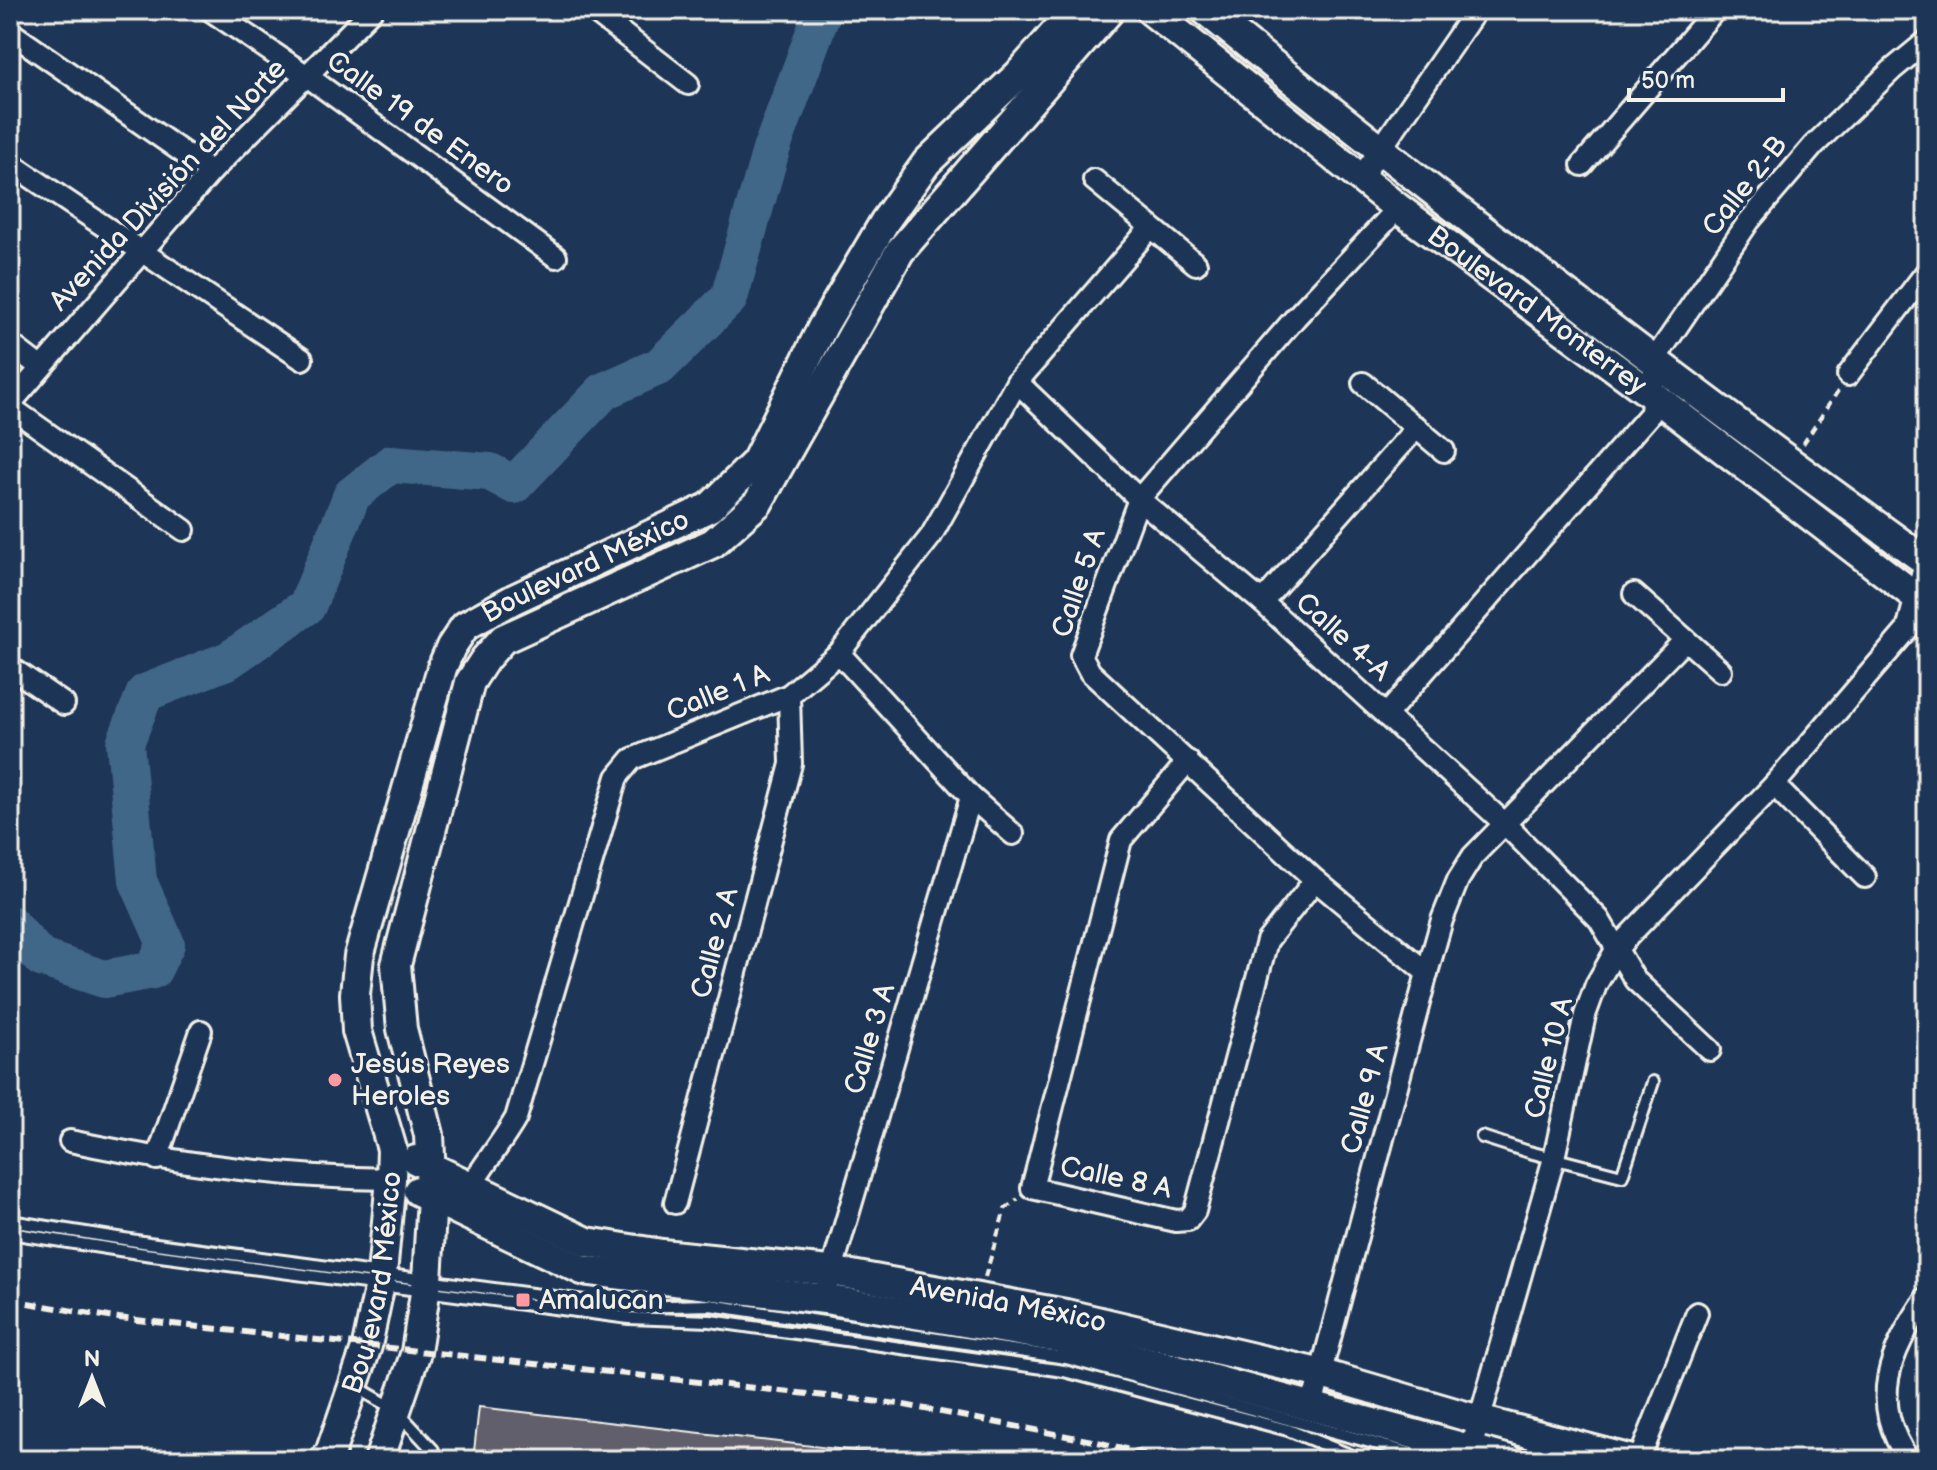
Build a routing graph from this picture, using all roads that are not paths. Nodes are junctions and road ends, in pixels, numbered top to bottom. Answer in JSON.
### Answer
{"nodes":[{"id":1,"x":210,"y":10,"type":"edge"},
{"id":2,"x":372,"y":10,"type":"edge"},
{"id":3,"x":592,"y":10,"type":"edge"},
{"id":4,"x":1075,"y":10,"type":"edge"},
{"id":5,"x":1110,"y":10,"type":"edge"},
{"id":6,"x":1150,"y":10,"type":"edge"},
{"id":7,"x":1205,"y":10,"type":"edge"},
{"id":8,"x":1476,"y":10,"type":"edge"},
{"id":9,"x":1715,"y":10,"type":"edge"},
{"id":10,"x":10,"y":32,"type":"edge"},
{"id":11,"x":1927,"y":41,"type":"edge"},
{"id":12,"x":307,"y":76,"type":"junction"},
{"id":13,"x":688,"y":84,"type":"dead end"},
{"id":14,"x":1379,"y":151,"type":"junction"},
{"id":15,"x":10,"y":163,"type":"edge"},
{"id":16,"x":1582,"y":165,"type":"dead end"},
{"id":17,"x":211,"y":172,"type":"junction"},
{"id":18,"x":1360,"y":179,"type":"junction"},
{"id":19,"x":1094,"y":180,"type":"dead end"},
{"id":20,"x":1398,"y":208,"type":"junction"},
{"id":21,"x":1151,"y":227,"type":"junction"},
{"id":22,"x":142,"y":251,"type":"junction"},
{"id":23,"x":556,"y":257,"type":"dead end"},
{"id":24,"x":1196,"y":264,"type":"dead end"},
{"id":25,"x":1927,"y":271,"type":"edge"},
{"id":26,"x":10,"y":344,"type":"edge"},
{"id":27,"x":302,"y":359,"type":"dead end"},
{"id":28,"x":1655,"y":359,"type":"junction"},
{"id":29,"x":40,"y":367,"type":"junction"},
{"id":30,"x":1848,"y":375,"type":"road end"},
{"id":31,"x":1017,"y":382,"type":"junction"},
{"id":32,"x":1363,"y":383,"type":"dead end"},
{"id":33,"x":1653,"y":396,"type":"junction"},
{"id":34,"x":10,"y":405,"type":"edge"},
{"id":35,"x":1417,"y":427,"type":"junction"},
{"id":36,"x":1444,"y":451,"type":"dead end"},
{"id":37,"x":1139,"y":499,"type":"junction"},
{"id":38,"x":184,"y":530,"type":"dead end"},
{"id":39,"x":1926,"y":559,"type":"edge"},
{"id":40,"x":1634,"y":594,"type":"dead end"},
{"id":41,"x":1921,"y":601,"type":"edge"},
{"id":42,"x":1262,"y":602,"type":"junction"},
{"id":43,"x":1685,"y":640,"type":"junction"},
{"id":44,"x":839,"y":653,"type":"junction"},
{"id":45,"x":10,"y":667,"type":"edge"},
{"id":46,"x":1721,"y":671,"type":"dead end"},
{"id":47,"x":789,"y":695,"type":"junction"},
{"id":48,"x":64,"y":704,"type":"dead end"},
{"id":49,"x":1387,"y":714,"type":"junction"},
{"id":50,"x":1188,"y":761,"type":"junction"},
{"id":51,"x":1774,"y":785,"type":"junction"},
{"id":52,"x":971,"y":797,"type":"junction"},
{"id":53,"x":1504,"y":823,"type":"junction"},
{"id":54,"x":1013,"y":834,"type":"dead end"},
{"id":55,"x":1865,"y":877,"type":"dead end"},
{"id":56,"x":1315,"y":880,"type":"junction"},
{"id":57,"x":1617,"y":948,"type":"junction"},
{"id":58,"x":1427,"y":973,"type":"junction"},
{"id":59,"x":201,"y":1031,"type":"dead end"},
{"id":60,"x":1710,"y":1050,"type":"dead end"},
{"id":61,"x":1653,"y":1082,"type":"dead end"},
{"id":62,"x":1482,"y":1137,"type":"dead end"},
{"id":63,"x":70,"y":1141,"type":"dead end"},
{"id":64,"x":392,"y":1149,"type":"junction"},
{"id":65,"x":1554,"y":1158,"type":"junction"},
{"id":66,"x":157,"y":1159,"type":"junction"},
{"id":67,"x":432,"y":1167,"type":"junction"},
{"id":68,"x":391,"y":1179,"type":"junction"},
{"id":69,"x":465,"y":1197,"type":"junction"},
{"id":70,"x":432,"y":1198,"type":"junction"},
{"id":71,"x":675,"y":1203,"type":"dead end"},
{"id":72,"x":10,"y":1221,"type":"edge"},
{"id":73,"x":10,"y":1233,"type":"edge"},
{"id":74,"x":830,"y":1271,"type":"junction"},
{"id":75,"x":329,"y":1273,"type":"junction"},
{"id":76,"x":381,"y":1280,"type":"junction"},
{"id":77,"x":426,"y":1286,"type":"junction"},
{"id":78,"x":1927,"y":1297,"type":"edge"},
{"id":79,"x":825,"y":1299,"type":"junction"},
{"id":80,"x":1697,"y":1313,"type":"dead end"},
{"id":81,"x":1322,"y":1374,"type":"junction"},
{"id":82,"x":354,"y":1384,"type":"junction"},
{"id":83,"x":1312,"y":1406,"type":"junction"},
{"id":84,"x":396,"y":1410,"type":"junction"},
{"id":85,"x":1479,"y":1420,"type":"junction"},
{"id":86,"x":1471,"y":1449,"type":"junction"},
{"id":87,"x":324,"y":1460,"type":"edge"},
{"id":88,"x":379,"y":1460,"type":"edge"},
{"id":89,"x":433,"y":1460,"type":"edge"},
{"id":90,"x":1362,"y":1460,"type":"edge"},
{"id":91,"x":1435,"y":1460,"type":"edge"},
{"id":92,"x":1510,"y":1460,"type":"edge"},
{"id":93,"x":1632,"y":1460,"type":"edge"},
{"id":94,"x":1639,"y":1460,"type":"edge"},
{"id":95,"x":1909,"y":1460,"type":"edge"}],
"edges":[{"from":1,"to":12,"type":"street","name":"Calle 19 de Enero"},
{"from":2,"to":12,"type":"street","name":"Avenida División del Norte"},
{"from":3,"to":13,"type":"street"},
{"from":4,"to":64,"type":"street","name":"Boulevard México"},
{"from":5,"to":67,"type":"street","name":"Boulevard México"},
{"from":6,"to":18,"type":"street","name":"Boulevard Monterrey"},
{"from":7,"to":14,"type":"street","name":"Boulevard Monterrey"},
{"from":8,"to":14,"type":"street"},
{"from":9,"to":16,"type":"street"},
{"from":10,"to":17,"type":"street"},
{"from":11,"to":28,"type":"street","name":"Calle 2-B"},
{"from":12,"to":17,"type":"street","name":"Avenida División del Norte"},
{"from":12,"to":23,"type":"street","name":"Calle 19 de Enero"},
{"from":14,"to":18,"type":"street"},
{"from":14,"to":28,"type":"street","name":"Boulevard Monterrey"},
{"from":15,"to":22,"type":"street"},
{"from":17,"to":22,"type":"street","name":"Avenida División del Norte"},
{"from":18,"to":20,"type":"street","name":"Boulevard Monterrey"},
{"from":19,"to":21,"type":"street"},
{"from":20,"to":33,"type":"street","name":"Boulevard Monterrey"},
{"from":20,"to":37,"type":"street","name":"Calle 5 A"},
{"from":21,"to":24,"type":"street"},
{"from":21,"to":31,"type":"street","name":"Calle 1 A"},
{"from":22,"to":27,"type":"street"},
{"from":22,"to":29,"type":"street","name":"Avenida División del Norte"},
{"from":25,"to":30,"type":"street"},
{"from":26,"to":29,"type":"street"},
{"from":28,"to":33,"type":"street"},
{"from":28,"to":39,"type":"street","name":"Boulevard Monterrey"},
{"from":29,"to":34,"type":"street","name":"Avenida División del Norte"},
{"from":31,"to":37,"type":"street","name":"Calle 4-A"},
{"from":31,"to":44,"type":"street","name":"Calle 1 A"},
{"from":32,"to":35,"type":"street"},
{"from":33,"to":41,"type":"street","name":"Boulevard Monterrey"},
{"from":33,"to":49,"type":"street"},
{"from":34,"to":38,"type":"street"},
{"from":35,"to":36,"type":"street"},
{"from":35,"to":42,"type":"street"},
{"from":37,"to":42,"type":"street","name":"Calle 4-A"},
{"from":37,"to":50,"type":"street","name":"Calle 5 A"},
{"from":39,"to":41,"type":"street","name":"Calle 10 A"},
{"from":40,"to":43,"type":"street"},
{"from":41,"to":51,"type":"street","name":"Calle 10 A"},
{"from":42,"to":49,"type":"street","name":"Calle 4-A"},
{"from":43,"to":46,"type":"street"},
{"from":43,"to":53,"type":"street","name":"Calle 9 A"},
{"from":44,"to":47,"type":"street","name":"Calle 1 A"},
{"from":44,"to":52,"type":"street"},
{"from":45,"to":48,"type":"street"},
{"from":47,"to":69,"type":"street","name":"Calle 1 A"},
{"from":47,"to":71,"type":"street","name":"Calle 2 A"},
{"from":49,"to":53,"type":"street","name":"Calle 4-A"},
{"from":50,"to":56,"type":"street","name":"Calle 5 A"},
{"from":50,"to":56,"type":"street","name":"Calle 8 A"},
{"from":51,"to":55,"type":"street"},
{"from":51,"to":57,"type":"street","name":"Calle 10 A"},
{"from":52,"to":54,"type":"street"},
{"from":52,"to":74,"type":"street","name":"Calle 3 A"},
{"from":53,"to":57,"type":"street","name":"Calle 4-A"},
{"from":53,"to":58,"type":"street","name":"Calle 9 A"},
{"from":56,"to":58,"type":"street","name":"Calle 5 A"},
{"from":57,"to":60,"type":"street","name":"Calle 4-A"},
{"from":57,"to":65,"type":"street","name":"Calle 10 A"},
{"from":58,"to":81,"type":"street","name":"Calle 9 A"},
{"from":59,"to":66,"type":"street"},
{"from":61,"to":65,"type":"lane"},
{"from":62,"to":65,"type":"lane"},
{"from":63,"to":66,"type":"street"},
{"from":64,"to":67,"type":"street","name":"Avenida México"},
{"from":64,"to":68,"type":"street","name":"Boulevard México"},
{"from":65,"to":85,"type":"street","name":"Calle 10 A"},
{"from":66,"to":68,"type":"street"},
{"from":67,"to":69,"type":"street","name":"Avenida México"},
{"from":67,"to":70,"type":"street","name":"Boulevard México"},
{"from":68,"to":70,"type":"street","name":"Avenida México"},
{"from":68,"to":76,"type":"street","name":"Boulevard México"},
{"from":69,"to":70,"type":"street","name":"Avenida México"},
{"from":69,"to":74,"type":"street","name":"Avenida México"},
{"from":69,"to":79,"type":"street","name":"Avenida México"},
{"from":70,"to":77,"type":"street","name":"Boulevard México"},
{"from":72,"to":75,"type":"lane"},
{"from":73,"to":75,"type":"lane"},
{"from":74,"to":79,"type":"street","name":"Calle 3 A"},
{"from":74,"to":81,"type":"street","name":"Avenida México"},
{"from":75,"to":76,"type":"lane"},
{"from":76,"to":77,"type":"lane"},
{"from":76,"to":82,"type":"street","name":"Boulevard México"},
{"from":77,"to":84,"type":"street","name":"Boulevard México"},
{"from":77,"to":90,"type":"lane"},
{"from":77,"to":91,"type":"lane"},
{"from":78,"to":95,"type":"street"},
{"from":79,"to":83,"type":"street","name":"Avenida México"},
{"from":80,"to":94,"type":"street"},
{"from":81,"to":83,"type":"street","name":"Calle 9 A"},
{"from":81,"to":85,"type":"street","name":"Avenida México"},
{"from":82,"to":84,"type":"lane"},
{"from":82,"to":87,"type":"street","name":"Boulevard México"},
{"from":83,"to":86,"type":"street","name":"Avenida México"},
{"from":84,"to":88,"type":"street","name":"Boulevard México"},
{"from":84,"to":89,"type":"lane"},
{"from":85,"to":86,"type":"street","name":"Calle 10 A"},
{"from":85,"to":93,"type":"street","name":"Avenida México"},
{"from":86,"to":92,"type":"street","name":"Avenida México"}]}
